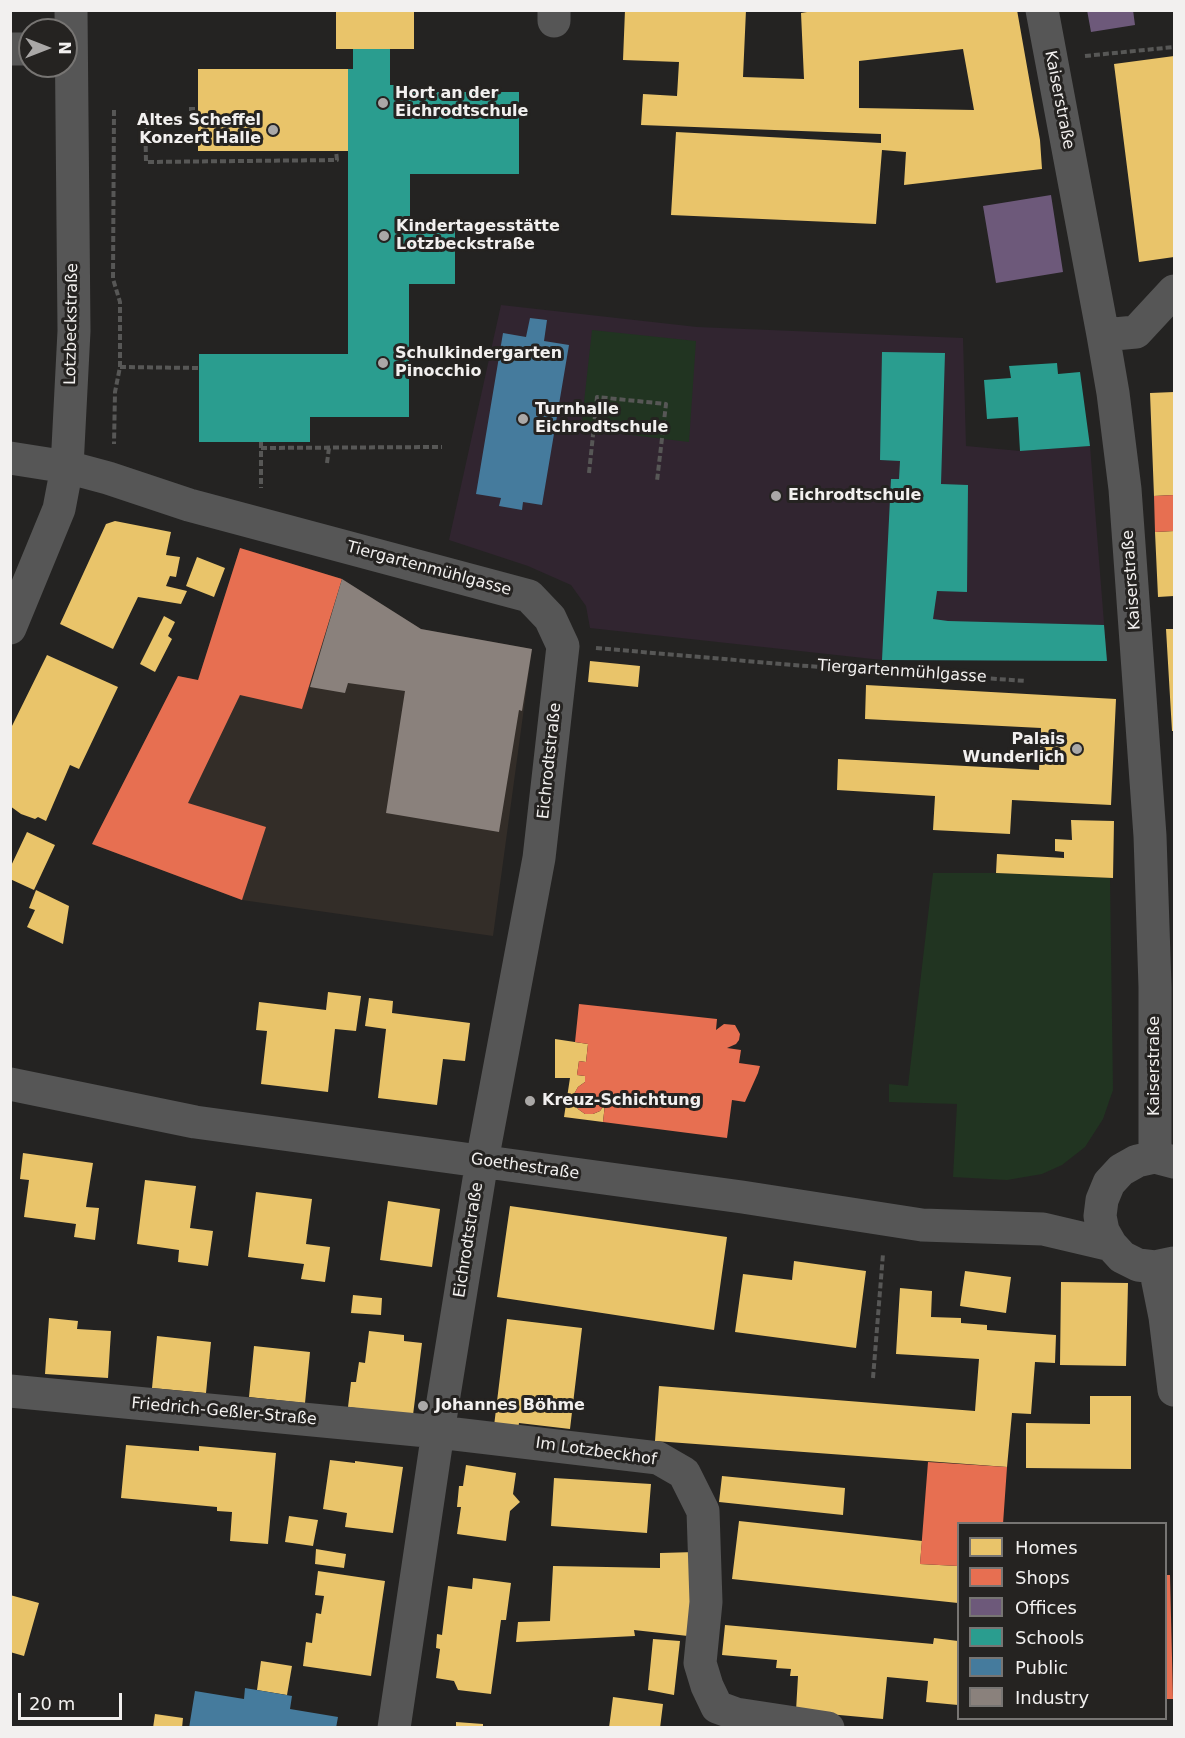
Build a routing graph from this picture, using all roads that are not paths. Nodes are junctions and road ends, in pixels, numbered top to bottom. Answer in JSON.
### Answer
{"nodes":[{"id":1,"x":1042,"y":10,"type":"edge"},
{"id":2,"x":70,"y":78,"type":"edge"},
{"id":3,"x":1174,"y":291,"type":"edge"},
{"id":4,"x":1103,"y":335,"type":"junction"},
{"id":5,"x":10,"y":458,"type":"edge"},
{"id":6,"x":67,"y":467,"type":"junction"},
{"id":7,"x":10,"y":628,"type":"edge"},
{"id":8,"x":563,"y":646,"type":"joint"},
{"id":9,"x":1162,"y":836,"type":"edge"},
{"id":10,"x":10,"y":1084,"type":"edge"},
{"id":11,"x":1165,"y":1160,"type":"edge"},
{"id":12,"x":482,"y":1161,"type":"junction"},
{"id":13,"x":1102,"y":1200,"type":"junction"},
{"id":14,"x":1043,"y":1229,"type":"junction"},
{"id":15,"x":1111,"y":1245,"type":"junction"},
{"id":16,"x":1165,"y":1265,"type":"edge"},
{"id":17,"x":1174,"y":1390,"type":"edge"},
{"id":18,"x":10,"y":1391,"type":"edge"},
{"id":19,"x":438,"y":1432,"type":"junction"},
{"id":20,"x":394,"y":1728,"type":"edge"},
{"id":21,"x":828,"y":1728,"type":"edge"}],
"edges":[{"from":1,"to":4,"type":"street","name":"Kaiserstraße"},
{"from":2,"to":6,"type":"street","name":"Lotzbeckstraße"},
{"from":3,"to":4,"type":"street"},
{"from":4,"to":9,"type":"street","name":"Kaiserstraße"},
{"from":5,"to":6,"type":"street","name":"Tiergartenmühlgasse"},
{"from":6,"to":7,"type":"street","name":"Lotzbeckstraße"},
{"from":6,"to":8,"type":"street","name":"Tiergartenmühlgasse"},
{"from":8,"to":12,"type":"street","name":"Eichrodtstraße"},
{"from":9,"to":11,"type":"street","name":"Kaiserstraße"},
{"from":10,"to":12,"type":"street","name":"Goethestraße"},
{"from":11,"to":13,"type":"street"},
{"from":12,"to":14,"type":"street","name":"Goethestraße"},
{"from":12,"to":19,"type":"street","name":"Eichrodtstraße"},
{"from":13,"to":14,"type":"street","name":"Goethestraße"},
{"from":13,"to":15,"type":"street"},
{"from":14,"to":15,"type":"street","name":"Goethestraße"},
{"from":15,"to":16,"type":"street","name":"Goethestraße"},
{"from":16,"to":17,"type":"street"},
{"from":18,"to":19,"type":"street","name":"Friedrich-Geßler-Straße"},
{"from":19,"to":20,"type":"street","name":"Eichrodtstraße"},
{"from":19,"to":21,"type":"street","name":"Im Lotzbeckhof"}]}
